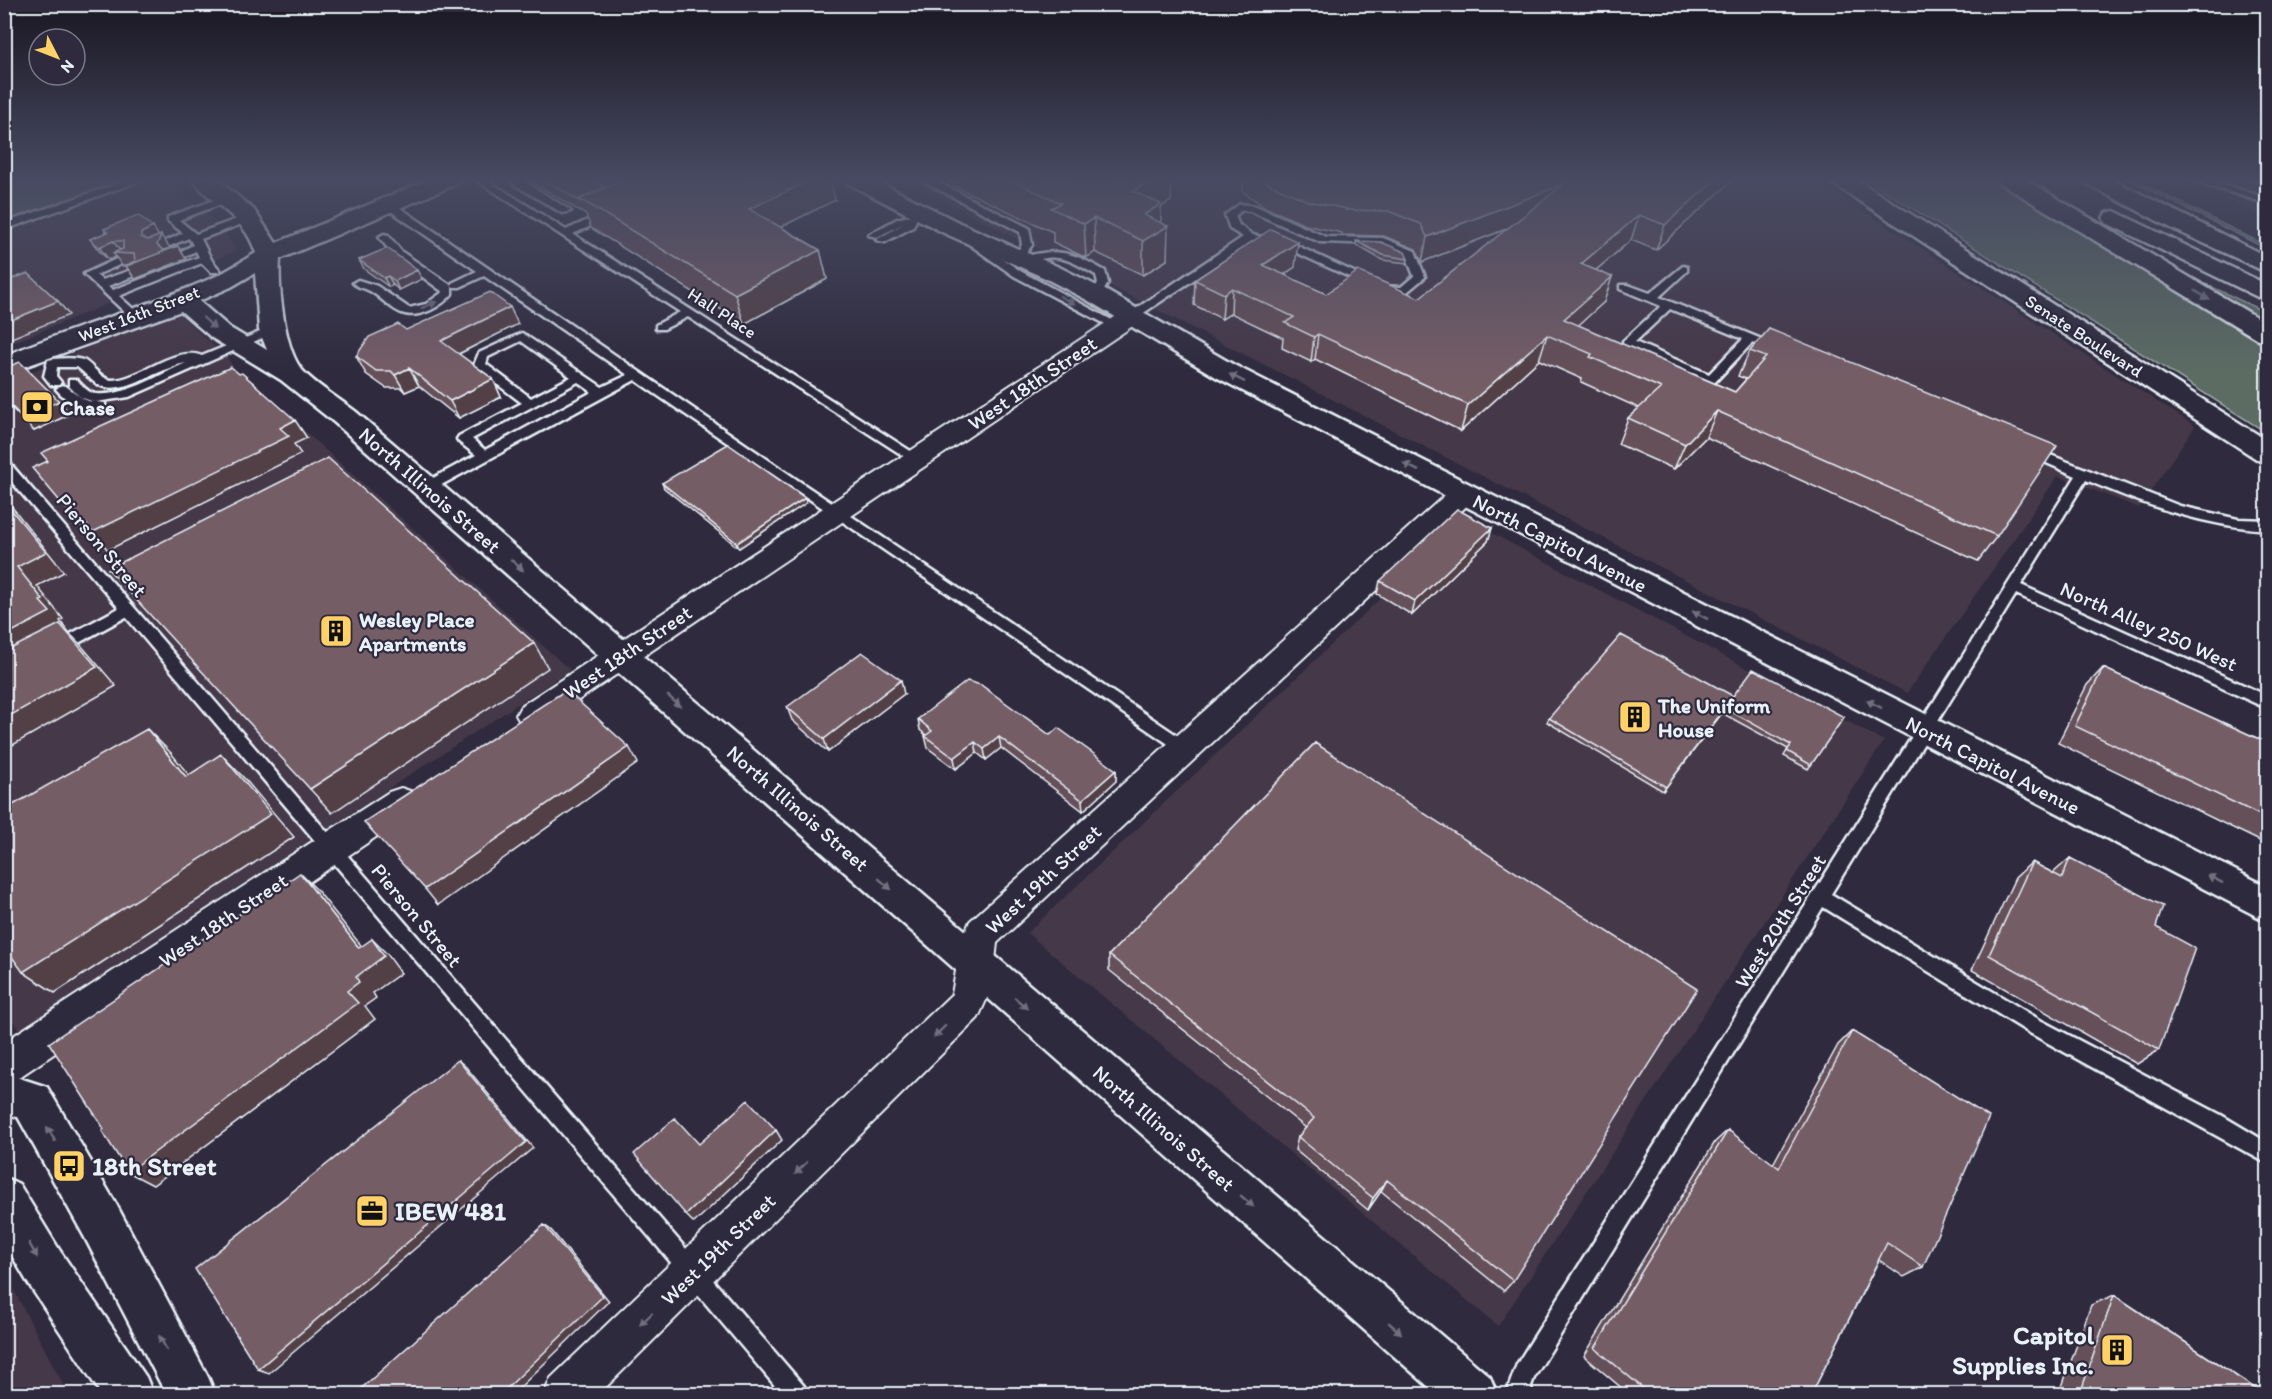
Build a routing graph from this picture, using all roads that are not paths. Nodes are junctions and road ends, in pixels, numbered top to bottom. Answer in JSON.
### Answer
{"nodes":[{"id":1,"x":176,"y":243,"type":"edge"},
{"id":2,"x":190,"y":243,"type":"edge"},
{"id":3,"x":198,"y":243,"type":"edge"},
{"id":4,"x":265,"y":243,"type":"edge"},
{"id":5,"x":297,"y":243,"type":"edge"},
{"id":6,"x":389,"y":243,"type":"edge"},
{"id":7,"x":445,"y":243,"type":"edge"},
{"id":8,"x":580,"y":243,"type":"edge"},
{"id":9,"x":974,"y":243,"type":"edge"},
{"id":10,"x":988,"y":243,"type":"edge"},
{"id":11,"x":1027,"y":243,"type":"edge"},
{"id":12,"x":1241,"y":243,"type":"edge"},
{"id":13,"x":1279,"y":243,"type":"edge"},
{"id":14,"x":1319,"y":243,"type":"edge"},
{"id":15,"x":1388,"y":243,"type":"edge"},
{"id":16,"x":1941,"y":243,"type":"edge"},
{"id":17,"x":2116,"y":243,"type":"edge"},
{"id":18,"x":2163,"y":243,"type":"edge"},
{"id":19,"x":2221,"y":243,"type":"edge"},
{"id":20,"x":156,"y":248,"type":"edge"},
{"id":21,"x":1305,"y":253,"type":"junction"},
{"id":22,"x":269,"y":255,"type":"junction"},
{"id":23,"x":127,"y":258,"type":"edge"},
{"id":24,"x":172,"y":258,"type":"edge"},
{"id":25,"x":1022,"y":258,"type":"junction"},
{"id":26,"x":210,"y":264,"type":"junction"},
{"id":27,"x":2268,"y":266,"type":"edge"},
{"id":28,"x":1683,"y":269,"type":"dead end"},
{"id":29,"x":486,"y":271,"type":"junction"},
{"id":30,"x":138,"y":272,"type":"edge"},
{"id":31,"x":358,"y":283,"type":"dead end"},
{"id":32,"x":100,"y":285,"type":"junction"},
{"id":33,"x":456,"y":285,"type":"dead end"},
{"id":34,"x":1624,"y":286,"type":"dead end"},
{"id":35,"x":2268,"y":295,"type":"edge"},
{"id":36,"x":1651,"y":298,"type":"junction"},
{"id":37,"x":1668,"y":305,"type":"junction"},
{"id":38,"x":133,"y":307,"type":"junction"},
{"id":39,"x":688,"y":313,"type":"junction"},
{"id":40,"x":1124,"y":321,"type":"junction"},
{"id":41,"x":660,"y":327,"type":"dead end"},
{"id":42,"x":272,"y":330,"type":"junction"},
{"id":43,"x":2268,"y":335,"type":"edge"},
{"id":44,"x":1750,"y":338,"type":"junction"},
{"id":45,"x":240,"y":344,"type":"junction"},
{"id":46,"x":1784,"y":351,"type":"edge"},
{"id":47,"x":215,"y":355,"type":"junction"},
{"id":48,"x":46,"y":357,"type":"junction"},
{"id":49,"x":4,"y":366,"type":"edge"},
{"id":50,"x":290,"y":374,"type":"junction"},
{"id":51,"x":637,"y":375,"type":"junction"},
{"id":52,"x":579,"y":377,"type":"junction"},
{"id":53,"x":69,"y":380,"type":"junction"},
{"id":54,"x":601,"y":392,"type":"junction"},
{"id":55,"x":530,"y":403,"type":"junction"},
{"id":56,"x":2017,"y":446,"type":"edge"},
{"id":57,"x":2268,"y":454,"type":"edge"},
{"id":58,"x":485,"y":456,"type":"junction"},
{"id":59,"x":916,"y":459,"type":"junction"},
{"id":60,"x":4,"y":464,"type":"edge"},
{"id":61,"x":2084,"y":473,"type":"junction"},
{"id":62,"x":427,"y":487,"type":"junction"},
{"id":63,"x":1463,"y":494,"type":"junction"},
{"id":64,"x":837,"y":513,"type":"junction"},
{"id":65,"x":2268,"y":525,"type":"edge"},
{"id":66,"x":2013,"y":587,"type":"junction"},
{"id":67,"x":127,"y":610,"type":"junction"},
{"id":68,"x":45,"y":654,"type":"edge"},
{"id":69,"x":621,"y":655,"type":"junction"},
{"id":70,"x":2268,"y":703,"type":"edge"},
{"id":71,"x":511,"y":729,"type":"edge"},
{"id":72,"x":1925,"y":730,"type":"junction"},
{"id":73,"x":1185,"y":748,"type":"junction"},
{"id":74,"x":421,"y":788,"type":"edge"},
{"id":75,"x":332,"y":848,"type":"junction"},
{"id":76,"x":1821,"y":897,"type":"junction"},
{"id":77,"x":2268,"y":906,"type":"edge"},
{"id":78,"x":977,"y":965,"type":"junction"},
{"id":79,"x":4,"y":1065,"type":"edge"},
{"id":80,"x":4,"y":1093,"type":"edge"},
{"id":81,"x":2268,"y":1154,"type":"edge"},
{"id":82,"x":4,"y":1199,"type":"edge"},
{"id":83,"x":693,"y":1274,"type":"junction"},
{"id":84,"x":129,"y":1395,"type":"edge"},
{"id":85,"x":191,"y":1395,"type":"edge"},
{"id":86,"x":567,"y":1395,"type":"edge"},
{"id":87,"x":796,"y":1395,"type":"edge"},
{"id":88,"x":1473,"y":1395,"type":"edge"},
{"id":89,"x":1521,"y":1395,"type":"edge"}],
"edges":[{"from":1,"to":20,"type":"lane"},
{"from":2,"to":24,"type":"lane"},
{"from":3,"to":26,"type":"lane"},
{"from":4,"to":22,"type":"main road","name":"North Illinois Street"},
{"from":5,"to":22,"type":"main road","name":"West 16th Street"},
{"from":31,"to":6,"type":"lane","one_way":true},
{"from":7,"to":29,"type":"lane"},
{"from":8,"to":39,"type":"lane","name":"Hall Place"},
{"from":9,"to":40,"type":"lane","one_way":true},
{"from":10,"to":25,"type":"main road","name":"North Capitol Avenue"},
{"from":11,"to":25,"type":"lane"},
{"from":12,"to":40,"type":"lane","name":"West 18th Street"},
{"from":13,"to":21,"type":"lane"},
{"from":14,"to":21,"type":"lane"},
{"from":15,"to":21,"type":"lane"},
{"from":16,"to":57,"type":"main road","name":"Senate Boulevard"},
{"from":17,"to":43,"type":"main road","one_way":true},
{"from":18,"to":35,"type":"main road"},
{"from":19,"to":27,"type":"main road"},
{"from":22,"to":26,"type":"main road","name":"West 16th Street"},
{"from":22,"to":38,"type":"main road","name":"West 16th Street"},
{"from":22,"to":42,"type":"main road","name":"North Illinois Street"},
{"from":23,"to":32,"type":"lane"},
{"from":25,"to":40,"type":"main road","name":"North Capitol Avenue"},
{"from":26,"to":38,"type":"main road","name":"West 16th Street"},
{"from":28,"to":36,"type":"lane"},
{"from":29,"to":33,"type":"lane"},
{"from":29,"to":51,"type":"lane"},
{"from":30,"to":32,"type":"lane"},
{"from":32,"to":38,"type":"lane"},
{"from":34,"to":36,"type":"lane"},
{"from":36,"to":37,"type":"lane"},
{"from":37,"to":44,"type":"lane"},
{"from":37,"to":44,"type":"lane"},
{"from":38,"to":45,"type":"main road","one_way":true},
{"from":38,"to":48,"type":"main road","name":"West 16th Street"},
{"from":38,"to":48,"type":"main road","name":"West 16th Street"},
{"from":39,"to":41,"type":"lane"},
{"from":39,"to":59,"type":"lane","name":"Hall Place"},
{"from":40,"to":59,"type":"street","name":"West 18th Street"},
{"from":63,"to":40,"type":"main road","name":"North Capitol Avenue","one_way":true},
{"from":42,"to":45,"type":"lane"},
{"from":42,"to":50,"type":"main road","name":"North Illinois Street"},
{"from":44,"to":46,"type":"lane"},
{"from":45,"to":47,"type":"lane"},
{"from":45,"to":50,"type":"main road"},
{"from":47,"to":48,"type":"lane"},
{"from":47,"to":53,"type":"lane"},
{"from":47,"to":53,"type":"lane"},
{"from":48,"to":49,"type":"main road","name":"West 16th Street"},
{"from":48,"to":53,"type":"lane"},
{"from":48,"to":53,"type":"lane"},
{"from":50,"to":62,"type":"main road","name":"North Illinois Street"},
{"from":51,"to":54,"type":"lane"},
{"from":51,"to":64,"type":"lane"},
{"from":52,"to":54,"type":"lane"},
{"from":52,"to":55,"type":"lane"},
{"from":52,"to":55,"type":"lane"},
{"from":54,"to":58,"type":"lane"},
{"from":55,"to":58,"type":"lane"},
{"from":56,"to":61,"type":"lane"},
{"from":58,"to":62,"type":"lane"},
{"from":59,"to":64,"type":"street","name":"West 18th Street"},
{"from":60,"to":67,"type":"lane","name":"Pierson Street"},
{"from":61,"to":65,"type":"lane"},
{"from":61,"to":66,"type":"lane","name":"West 20th Street"},
{"from":62,"to":69,"type":"main road","name":"North Illinois Street","one_way":true},
{"from":72,"to":63,"type":"main road","name":"North Capitol Avenue","one_way":true},
{"from":63,"to":73,"type":"street","name":"West 19th Street"},
{"from":64,"to":69,"type":"street","name":"West 18th Street"},
{"from":64,"to":73,"type":"lane"},
{"from":66,"to":70,"type":"lane","name":"North Alley 250 West"},
{"from":66,"to":72,"type":"lane","name":"West 20th Street"},
{"from":67,"to":68,"type":"lane"},
{"from":67,"to":75,"type":"lane","name":"Pierson Street"},
{"from":69,"to":71,"type":"street","name":"West 18th Street"},
{"from":69,"to":78,"type":"main road","name":"North Illinois Street","one_way":true},
{"from":72,"to":76,"type":"lane","name":"West 20th Street"},
{"from":77,"to":72,"type":"main road","name":"North Capitol Avenue","one_way":true},
{"from":73,"to":78,"type":"street","name":"West 19th Street"},
{"from":74,"to":75,"type":"street","name":"West 18th Street"},
{"from":75,"to":79,"type":"street","name":"West 18th Street"},
{"from":75,"to":83,"type":"lane","name":"Pierson Street"},
{"from":76,"to":81,"type":"lane"},
{"from":76,"to":89,"type":"lane","name":"West 20th Street"},
{"from":78,"to":83,"type":"street","name":"West 19th Street","one_way":true},
{"from":78,"to":88,"type":"main road","name":"North Illinois Street","one_way":true},
{"from":85,"to":80,"type":"main road","one_way":true},
{"from":82,"to":84,"type":"main road","one_way":true},
{"from":83,"to":86,"type":"street","name":"West 19th Street","one_way":true},
{"from":83,"to":87,"type":"lane","name":"Pierson Street"}]}
